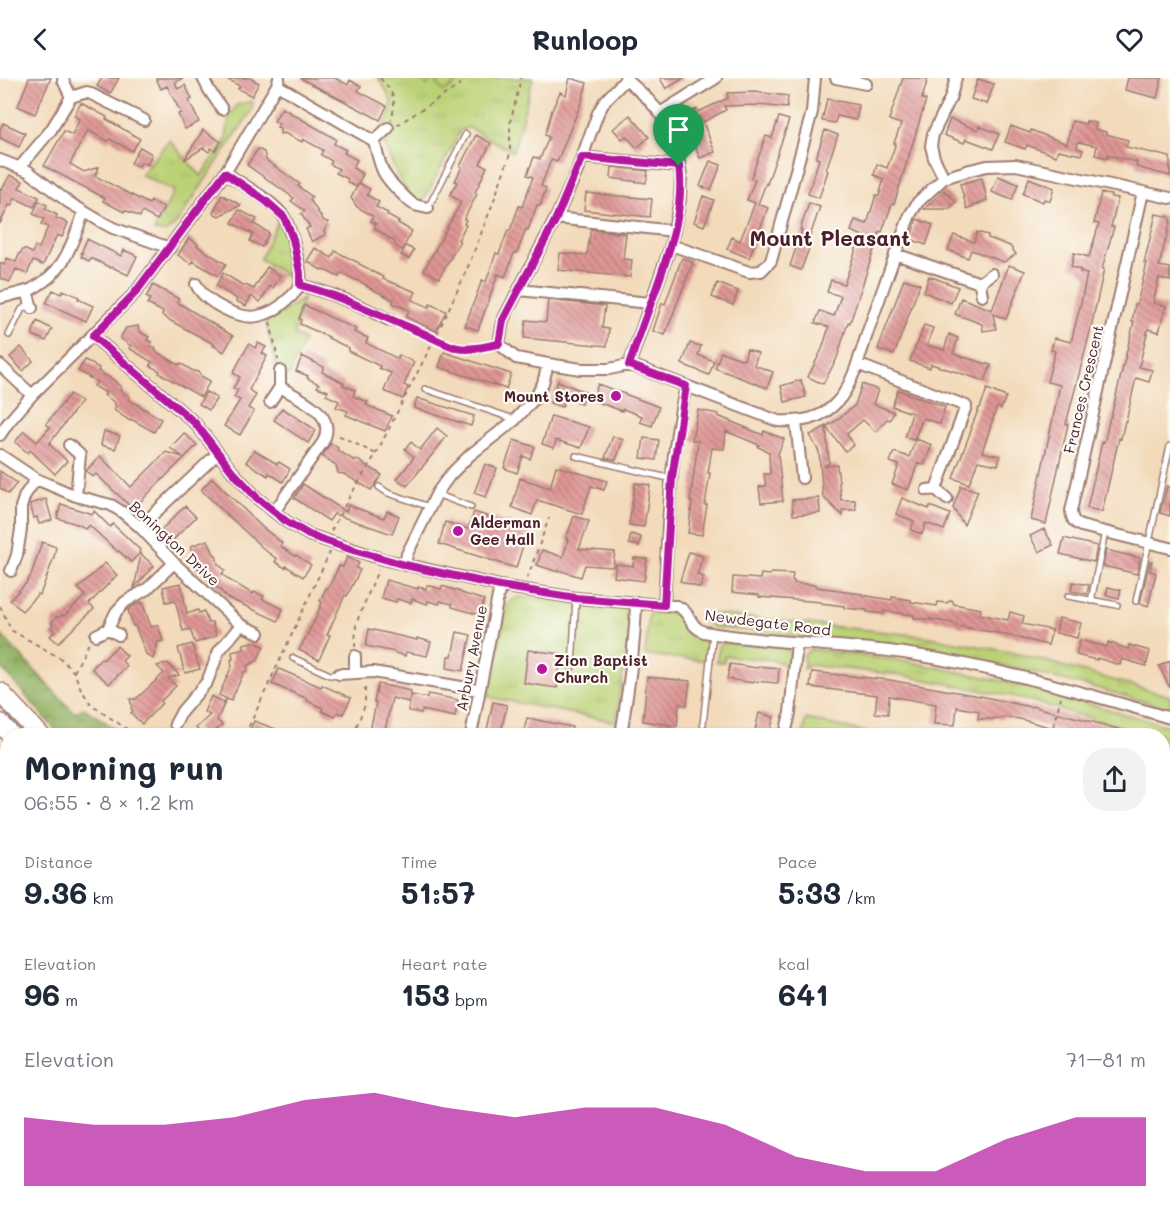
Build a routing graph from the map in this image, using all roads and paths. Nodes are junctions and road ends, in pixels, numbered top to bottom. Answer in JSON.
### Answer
{"nodes":[{"id":1,"x":203,"y":78,"type":"edge"},
{"id":2,"x":380,"y":78,"type":"edge"},
{"id":3,"x":467,"y":78,"type":"edge"},
{"id":4,"x":521,"y":78,"type":"edge"},
{"id":5,"x":625,"y":78,"type":"edge"},
{"id":6,"x":815,"y":78,"type":"edge"},
{"id":7,"x":836,"y":78,"type":"edge"},
{"id":8,"x":63,"y":80,"type":"dead end"},
{"id":9,"x":710,"y":80,"type":"edge"},
{"id":10,"x":278,"y":81,"type":"edge"},
{"id":11,"x":955,"y":81,"type":"edge"},
{"id":12,"x":866,"y":84,"type":"dead end"},
{"id":13,"x":71,"y":97,"type":"junction"},
{"id":14,"x":222,"y":109,"type":"dead end"},
{"id":15,"x":660,"y":113,"type":"junction"},
{"id":16,"x":144,"y":120,"type":"dead end"},
{"id":17,"x":388,"y":128,"type":"junction"},
{"id":18,"x":466,"y":134,"type":"dead end"},
{"id":19,"x":374,"y":141,"type":"junction"},
{"id":20,"x":582,"y":157,"type":"junction"},
{"id":21,"x":0,"y":160,"type":"edge"},
{"id":22,"x":679,"y":166,"type":"junction"},
{"id":23,"x":20,"y":167,"type":"junction"},
{"id":24,"x":225,"y":173,"type":"junction"},
{"id":25,"x":944,"y":178,"type":"junction"},
{"id":26,"x":1143,"y":192,"type":"junction"},
{"id":27,"x":1170,"y":198,"type":"edge"},
{"id":28,"x":428,"y":208,"type":"joint"},
{"id":29,"x":84,"y":212,"type":"junction"},
{"id":30,"x":556,"y":218,"type":"junction"},
{"id":31,"x":674,"y":231,"type":"junction"},
{"id":32,"x":671,"y":245,"type":"junction"},
{"id":33,"x":170,"y":248,"type":"junction"},
{"id":34,"x":895,"y":254,"type":"junction"},
{"id":35,"x":992,"y":273,"type":"dead end"},
{"id":36,"x":196,"y":284,"type":"dead end"},
{"id":37,"x":980,"y":284,"type":"junction"},
{"id":38,"x":300,"y":285,"type":"junction"},
{"id":39,"x":519,"y":290,"type":"junction"},
{"id":40,"x":27,"y":291,"type":"junction"},
{"id":41,"x":982,"y":296,"type":"dead end"},
{"id":42,"x":0,"y":298,"type":"edge"},
{"id":43,"x":650,"y":303,"type":"junction"},
{"id":44,"x":32,"y":306,"type":"joint"},
{"id":45,"x":268,"y":313,"type":"junction"},
{"id":46,"x":391,"y":321,"type":"joint"},
{"id":47,"x":9,"y":335,"type":"dead end"},
{"id":48,"x":93,"y":336,"type":"junction"},
{"id":49,"x":435,"y":339,"type":"junction"},
{"id":50,"x":499,"y":344,"type":"junction"},
{"id":51,"x":548,"y":364,"type":"junction"},
{"id":52,"x":857,"y":364,"type":"junction"},
{"id":53,"x":0,"y":365,"type":"edge"},
{"id":54,"x":629,"y":365,"type":"junction"},
{"id":55,"x":280,"y":371,"type":"joint"},
{"id":56,"x":686,"y":386,"type":"junction"},
{"id":57,"x":280,"y":387,"type":"junction"},
{"id":58,"x":425,"y":389,"type":"dead end"},
{"id":59,"x":32,"y":395,"type":"junction"},
{"id":60,"x":270,"y":402,"type":"dead end"},
{"id":61,"x":515,"y":420,"type":"junction"},
{"id":62,"x":796,"y":422,"type":"junction"},
{"id":63,"x":327,"y":432,"type":"junction"},
{"id":64,"x":0,"y":435,"type":"edge"},
{"id":65,"x":69,"y":446,"type":"dead end"},
{"id":66,"x":1170,"y":447,"type":"edge"},
{"id":67,"x":218,"y":453,"type":"junction"},
{"id":68,"x":376,"y":454,"type":"junction"},
{"id":69,"x":0,"y":455,"type":"edge"},
{"id":70,"x":576,"y":456,"type":"dead end"},
{"id":71,"x":672,"y":478,"type":"junction"},
{"id":72,"x":802,"y":478,"type":"dead end"},
{"id":73,"x":36,"y":479,"type":"junction"},
{"id":74,"x":380,"y":487,"type":"dead end"},
{"id":75,"x":436,"y":494,"type":"junction"},
{"id":76,"x":76,"y":496,"type":"junction"},
{"id":77,"x":947,"y":499,"type":"dead end"},
{"id":78,"x":429,"y":507,"type":"junction"},
{"id":79,"x":471,"y":507,"type":"dead end"},
{"id":80,"x":274,"y":512,"type":"junction"},
{"id":81,"x":549,"y":518,"type":"dead end"},
{"id":82,"x":140,"y":527,"type":"junction"},
{"id":83,"x":1105,"y":532,"type":"junction"},
{"id":84,"x":330,"y":542,"type":"junction"},
{"id":85,"x":1148,"y":543,"type":"junction"},
{"id":86,"x":1170,"y":548,"type":"edge"},
{"id":87,"x":16,"y":555,"type":"junction"},
{"id":88,"x":28,"y":558,"type":"dead end"},
{"id":89,"x":382,"y":559,"type":"junction"},
{"id":90,"x":174,"y":563,"type":"junction"},
{"id":91,"x":405,"y":565,"type":"junction"},
{"id":92,"x":11,"y":571,"type":"dead end"},
{"id":93,"x":500,"y":586,"type":"junction"},
{"id":94,"x":523,"y":590,"type":"junction"},
{"id":95,"x":1068,"y":596,"type":"dead end"},
{"id":96,"x":576,"y":598,"type":"junction"},
{"id":97,"x":1090,"y":601,"type":"junction"},
{"id":98,"x":1136,"y":601,"type":"dead end"},
{"id":99,"x":636,"y":602,"type":"junction"},
{"id":100,"x":664,"y":605,"type":"junction"},
{"id":101,"x":1118,"y":605,"type":"dead end"},
{"id":102,"x":0,"y":606,"type":"edge"},
{"id":103,"x":241,"y":625,"type":"junction"},
{"id":104,"x":108,"y":629,"type":"junction"},
{"id":105,"x":259,"y":633,"type":"dead end"},
{"id":106,"x":713,"y":633,"type":"junction"},
{"id":107,"x":96,"y":635,"type":"joint"},
{"id":108,"x":119,"y":635,"type":"dead end"},
{"id":109,"x":797,"y":643,"type":"junction"},
{"id":110,"x":355,"y":656,"type":"joint"},
{"id":111,"x":292,"y":658,"type":"dead end"},
{"id":112,"x":572,"y":667,"type":"dead end"},
{"id":113,"x":74,"y":672,"type":"junction"},
{"id":114,"x":360,"y":672,"type":"junction"},
{"id":115,"x":339,"y":674,"type":"joint"},
{"id":116,"x":1064,"y":687,"type":"junction"},
{"id":117,"x":479,"y":690,"type":"junction"},
{"id":118,"x":0,"y":692,"type":"edge"},
{"id":119,"x":1170,"y":718,"type":"edge"},
{"id":120,"x":175,"y":724,"type":"dead end"},
{"id":121,"x":703,"y":724,"type":"dead end"},
{"id":122,"x":33,"y":728,"type":"edge"},
{"id":123,"x":126,"y":728,"type":"edge"},
{"id":124,"x":247,"y":728,"type":"edge"},
{"id":125,"x":356,"y":728,"type":"edge"},
{"id":126,"x":472,"y":728,"type":"edge"},
{"id":127,"x":622,"y":728,"type":"edge"},
{"id":128,"x":787,"y":728,"type":"edge"},
{"id":129,"x":1053,"y":728,"type":"edge"}],
"edges":[{"from":1,"to":14,"type":"street"},
{"from":2,"to":17,"type":"path"},
{"from":3,"to":17,"type":"path"},
{"from":4,"to":49,"type":"path"},
{"from":5,"to":15,"type":"street"},
{"from":5,"to":20,"type":"street"},
{"from":6,"to":32,"type":"street"},
{"from":7,"to":12,"type":"street"},
{"from":8,"to":13,"type":"street"},
{"from":9,"to":15,"type":"street"},
{"from":10,"to":19,"type":"street"},
{"from":10,"to":24,"type":"street"},
{"from":11,"to":25,"type":"street"},
{"from":13,"to":16,"type":"street"},
{"from":13,"to":23,"type":"street"},
{"from":15,"to":22,"type":"street"},
{"from":17,"to":19,"type":"street"},
{"from":18,"to":28,"type":"lane"},
{"from":19,"to":28,"type":"street"},
{"from":20,"to":22,"type":"street"},
{"from":20,"to":30,"type":"street"},
{"from":21,"to":23,"type":"street"},
{"from":22,"to":31,"type":"street"},
{"from":23,"to":29,"type":"street"},
{"from":24,"to":33,"type":"street"},
{"from":24,"to":38,"type":"street"},
{"from":25,"to":26,"type":"street"},
{"from":25,"to":34,"type":"street"},
{"from":26,"to":27,"type":"street"},
{"from":26,"to":83,"type":"street","name":"Frances Crescent"},
{"from":29,"to":33,"type":"street"},
{"from":29,"to":40,"type":"street"},
{"from":30,"to":31,"type":"street"},
{"from":30,"to":39,"type":"street"},
{"from":31,"to":32,"type":"street"},
{"from":32,"to":43,"type":"street"},
{"from":33,"to":48,"type":"street"},
{"from":34,"to":37,"type":"street"},
{"from":34,"to":52,"type":"street"},
{"from":35,"to":37,"type":"street"},
{"from":36,"to":45,"type":"street"},
{"from":37,"to":41,"type":"street"},
{"from":38,"to":45,"type":"street"},
{"from":38,"to":46,"type":"street"},
{"from":39,"to":43,"type":"street"},
{"from":39,"to":50,"type":"street"},
{"from":40,"to":42,"type":"street"},
{"from":40,"to":44,"type":"street"},
{"from":43,"to":54,"type":"street"},
{"from":44,"to":47,"type":"lane"},
{"from":45,"to":55,"type":"path"},
{"from":46,"to":49,"type":"path"},
{"from":48,"to":59,"type":"street"},
{"from":48,"to":67,"type":"street","name":"Newdegate Road"},
{"from":49,"to":50,"type":"path"},
{"from":49,"to":68,"type":"path"},
{"from":50,"to":51,"type":"street"},
{"from":51,"to":54,"type":"street"},
{"from":51,"to":61,"type":"street"},
{"from":52,"to":62,"type":"street"},
{"from":52,"to":77,"type":"street"},
{"from":53,"to":59,"type":"street"},
{"from":54,"to":56,"type":"street"},
{"from":55,"to":57,"type":"street"},
{"from":56,"to":62,"type":"street"},
{"from":56,"to":71,"type":"street"},
{"from":57,"to":60,"type":"street"},
{"from":57,"to":63,"type":"street"},
{"from":58,"to":61,"type":"lane"},
{"from":59,"to":64,"type":"street"},
{"from":61,"to":75,"type":"street"},
{"from":62,"to":72,"type":"street"},
{"from":63,"to":68,"type":"path"},
{"from":63,"to":80,"type":"street"},
{"from":65,"to":76,"type":"street"},
{"from":66,"to":85,"type":"lane"},
{"from":67,"to":80,"type":"street","name":"Newdegate Road"},
{"from":67,"to":82,"type":"street"},
{"from":68,"to":84,"type":"path"},
{"from":69,"to":73,"type":"street","name":"Bonington Drive"},
{"from":70,"to":71,"type":"lane"},
{"from":71,"to":100,"type":"street"},
{"from":73,"to":76,"type":"street","name":"Bonington Drive"},
{"from":73,"to":87,"type":"street"},
{"from":74,"to":78,"type":"lane"},
{"from":75,"to":78,"type":"street"},
{"from":75,"to":79,"type":"lane"},
{"from":76,"to":82,"type":"street","name":"Bonington Drive"},
{"from":78,"to":91,"type":"street"},
{"from":80,"to":84,"type":"street","name":"Newdegate Road"},
{"from":81,"to":94,"type":"path"},
{"from":82,"to":90,"type":"street","name":"Bonington Drive"},
{"from":83,"to":85,"type":"street","name":"Frances Crescent"},
{"from":83,"to":97,"type":"lane"},
{"from":84,"to":89,"type":"street","name":"Newdegate Road"},
{"from":84,"to":124,"type":"path"},
{"from":85,"to":86,"type":"street","name":"Frances Crescent"},
{"from":85,"to":98,"type":"lane"},
{"from":87,"to":88,"type":"street"},
{"from":87,"to":92,"type":"street"},
{"from":89,"to":91,"type":"street","name":"Newdegate Road"},
{"from":89,"to":110,"type":"path"},
{"from":90,"to":103,"type":"street","name":"Bonington Drive"},
{"from":90,"to":104,"type":"street"},
{"from":91,"to":93,"type":"street","name":"Newdegate Road"},
{"from":93,"to":94,"type":"street","name":"Newdegate Road"},
{"from":93,"to":117,"type":"street","name":"Arbury Avenue"},
{"from":94,"to":96,"type":"street","name":"Newdegate Road"},
{"from":95,"to":97,"type":"lane"},
{"from":96,"to":99,"type":"street","name":"Newdegate Road"},
{"from":96,"to":112,"type":"lane"},
{"from":97,"to":101,"type":"lane"},
{"from":99,"to":100,"type":"street","name":"Newdegate Road"},
{"from":99,"to":127,"type":"street"},
{"from":100,"to":106,"type":"street","name":"Newdegate Road"},
{"from":102,"to":113,"type":"path"},
{"from":103,"to":105,"type":"street","name":"Bonington Drive"},
{"from":103,"to":120,"type":"street"},
{"from":104,"to":107,"type":"street"},
{"from":104,"to":108,"type":"street"},
{"from":106,"to":109,"type":"street","name":"Newdegate Road"},
{"from":106,"to":121,"type":"lane"},
{"from":107,"to":113,"type":"path"},
{"from":109,"to":116,"type":"street","name":"Newdegate Road"},
{"from":109,"to":128,"type":"street"},
{"from":110,"to":114,"type":"street"},
{"from":111,"to":115,"type":"lane"},
{"from":113,"to":123,"type":"path"},
{"from":114,"to":115,"type":"street"},
{"from":114,"to":117,"type":"street"},
{"from":114,"to":125,"type":"path"},
{"from":116,"to":119,"type":"street","name":"Newdegate Road"},
{"from":116,"to":129,"type":"path"},
{"from":117,"to":126,"type":"street","name":"Arbury Avenue"},
{"from":118,"to":122,"type":"highway"}]}
